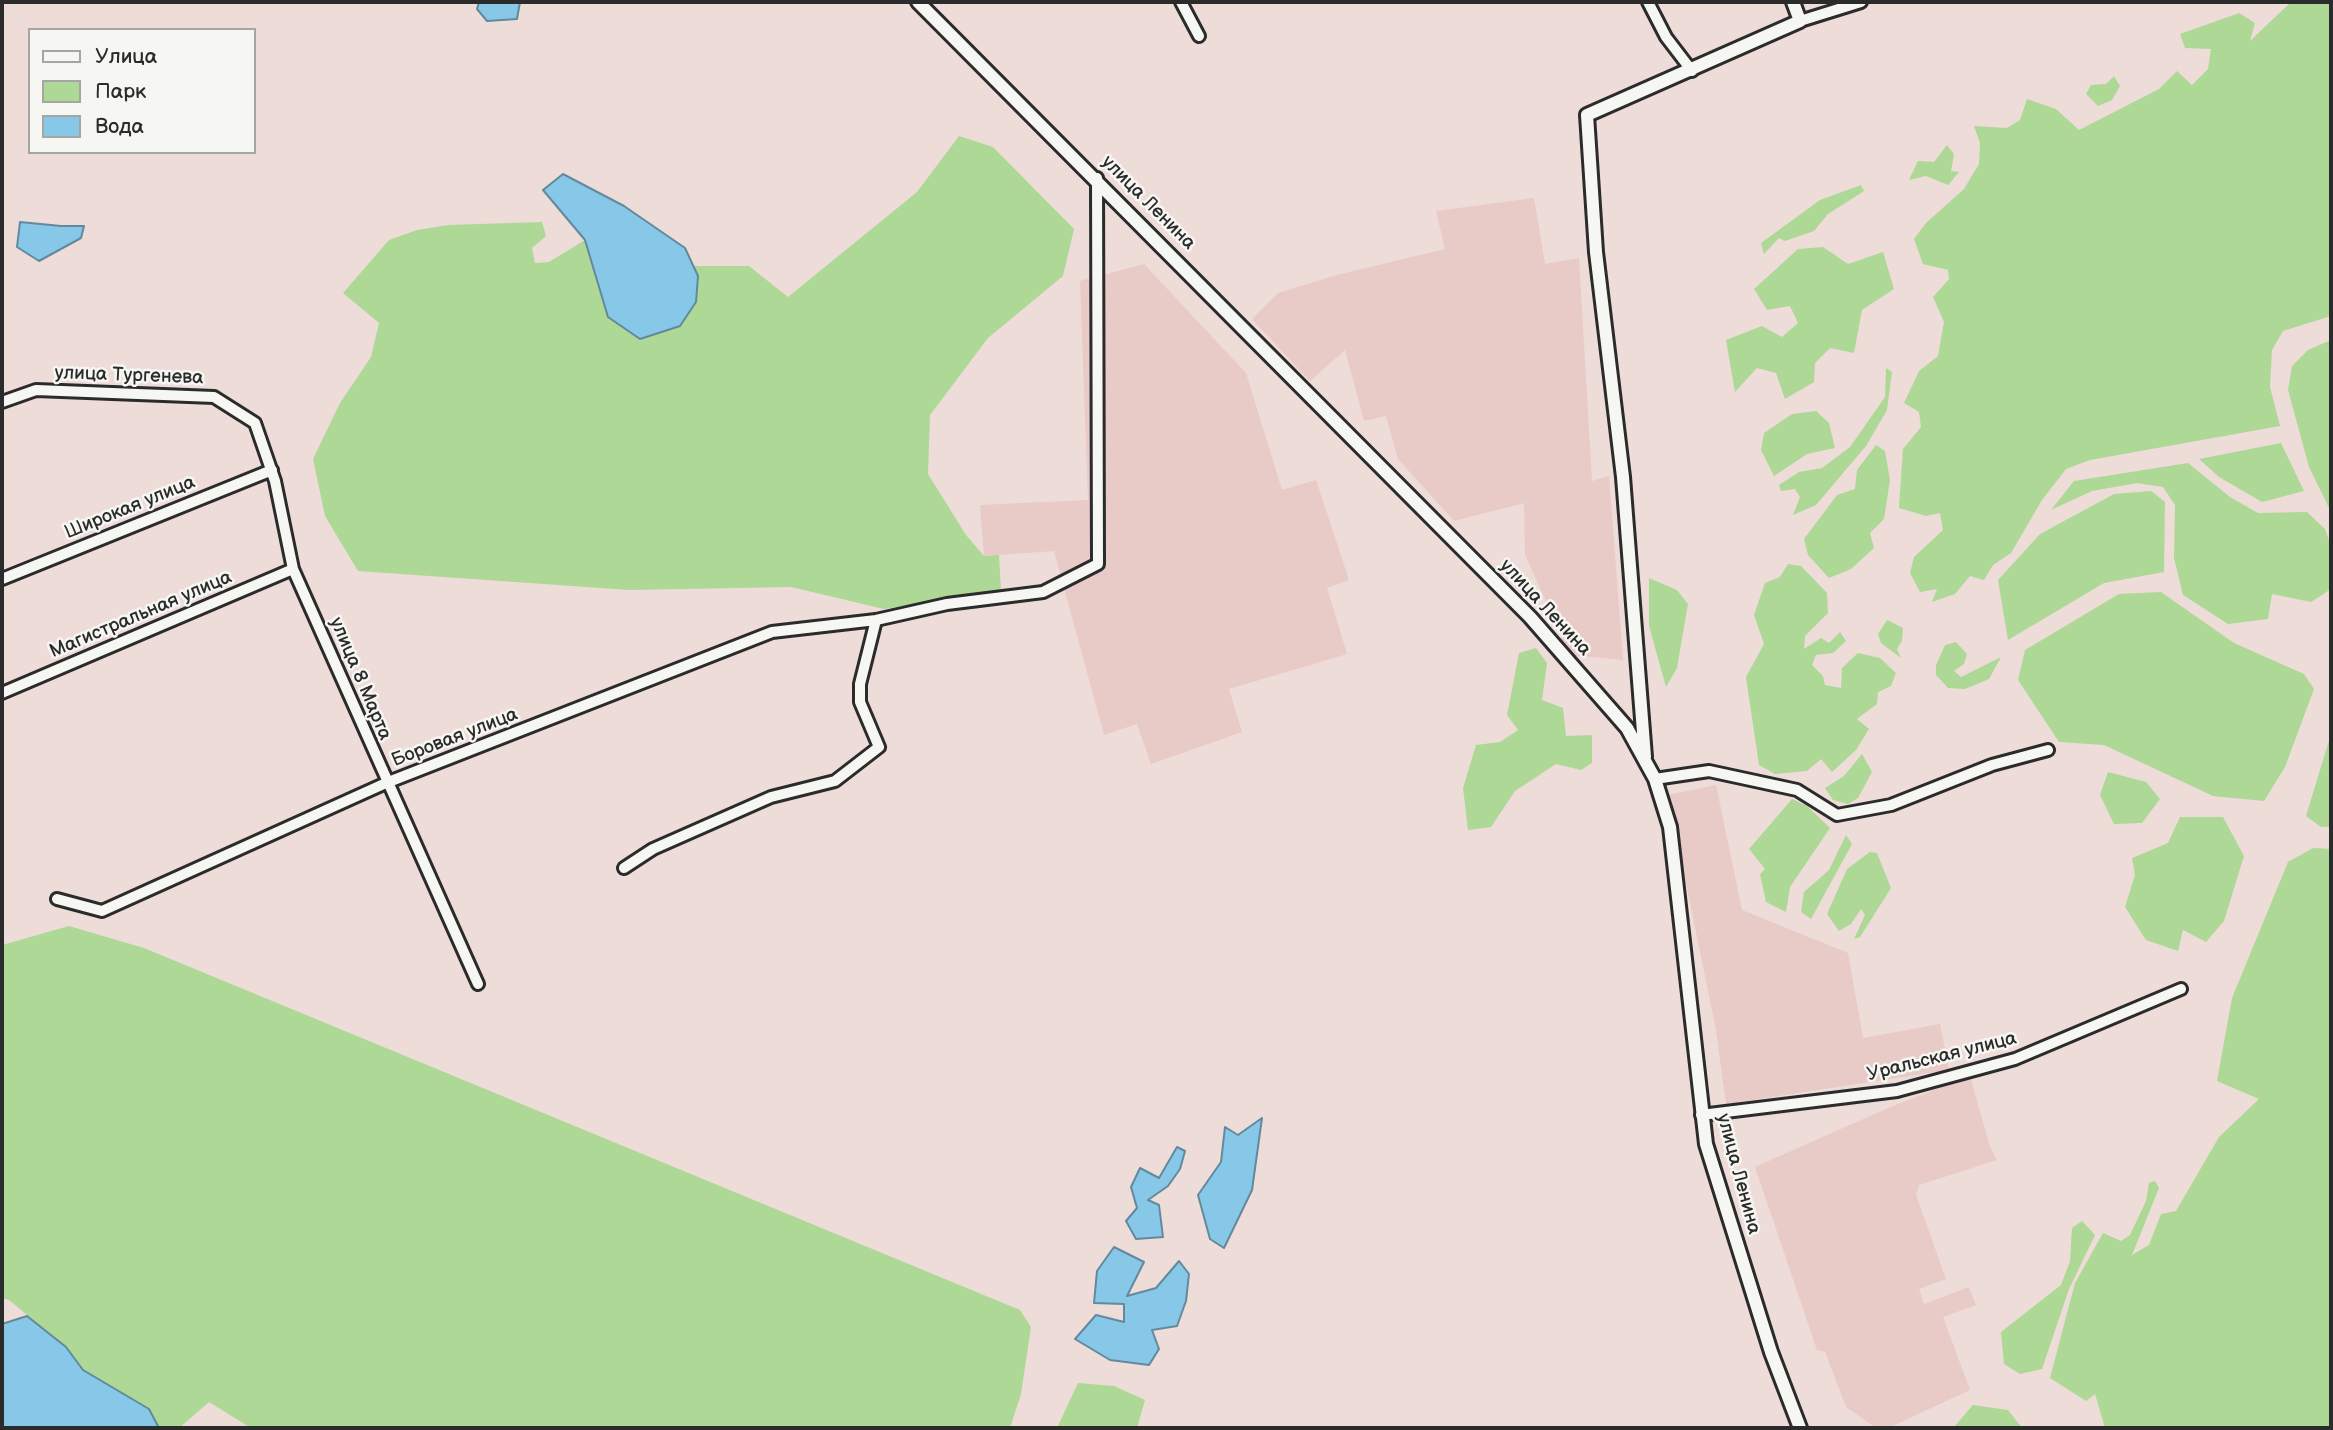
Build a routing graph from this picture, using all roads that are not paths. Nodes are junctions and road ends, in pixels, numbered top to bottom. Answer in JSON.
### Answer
{"nodes":[{"id":1,"x":918,"y":2,"type":"edge"},
{"id":2,"x":1181,"y":2,"type":"edge"},
{"id":3,"x":1648,"y":2,"type":"edge"},
{"id":4,"x":1793,"y":2,"type":"edge"},
{"id":5,"x":1861,"y":2,"type":"edge"},
{"id":6,"x":1800,"y":21,"type":"junction"},
{"id":7,"x":1199,"y":36,"type":"dead end"},
{"id":8,"x":1692,"y":71,"type":"junction"},
{"id":9,"x":1097,"y":178,"type":"junction"},
{"id":10,"x":214,"y":397,"type":"joint"},
{"id":11,"x":2,"y":402,"type":"edge"},
{"id":12,"x":272,"y":470,"type":"junction"},
{"id":13,"x":293,"y":569,"type":"junction"},
{"id":14,"x":2,"y":579,"type":"edge"},
{"id":15,"x":876,"y":620,"type":"junction"},
{"id":16,"x":2,"y":693,"type":"edge"},
{"id":17,"x":2048,"y":750,"type":"dead end"},
{"id":18,"x":1645,"y":761,"type":"junction"},
{"id":19,"x":1655,"y":779,"type":"junction"},
{"id":20,"x":386,"y":783,"type":"junction"},
{"id":21,"x":624,"y":868,"type":"dead end"},
{"id":22,"x":57,"y":898,"type":"dead end"},
{"id":23,"x":478,"y":984,"type":"dead end"},
{"id":24,"x":2181,"y":989,"type":"dead end"},
{"id":25,"x":1701,"y":1115,"type":"junction"},
{"id":26,"x":1800,"y":1428,"type":"edge"}],
"edges":[{"from":1,"to":9,"type":"street","name":"улица Ленина"},
{"from":2,"to":7,"type":"street"},
{"from":3,"to":8,"type":"street"},
{"from":4,"to":6,"type":"street"},
{"from":5,"to":6,"type":"street"},
{"from":6,"to":8,"type":"street"},
{"from":8,"to":18,"type":"street"},
{"from":9,"to":15,"type":"street","name":"Боровая улица"},
{"from":9,"to":18,"type":"street","name":"улица Ленина"},
{"from":10,"to":11,"type":"street","name":"улица Тургенева"},
{"from":10,"to":12,"type":"street","name":"улица 8 Марта"},
{"from":12,"to":13,"type":"street","name":"улица 8 Марта"},
{"from":12,"to":14,"type":"street","name":"Широкая улица"},
{"from":13,"to":16,"type":"street","name":"Магистральная улица"},
{"from":13,"to":20,"type":"street","name":"улица 8 Марта"},
{"from":15,"to":20,"type":"street","name":"Боровая улица"},
{"from":15,"to":21,"type":"street"},
{"from":17,"to":19,"type":"street"},
{"from":18,"to":19,"type":"street","name":"улица Ленина"},
{"from":19,"to":25,"type":"street","name":"улица Ленина"},
{"from":20,"to":22,"type":"street","name":"Боровая улица"},
{"from":20,"to":23,"type":"street","name":"улица 8 Марта"},
{"from":24,"to":25,"type":"street","name":"Уральская улица"},
{"from":25,"to":26,"type":"street","name":"улица Ленина"}]}
